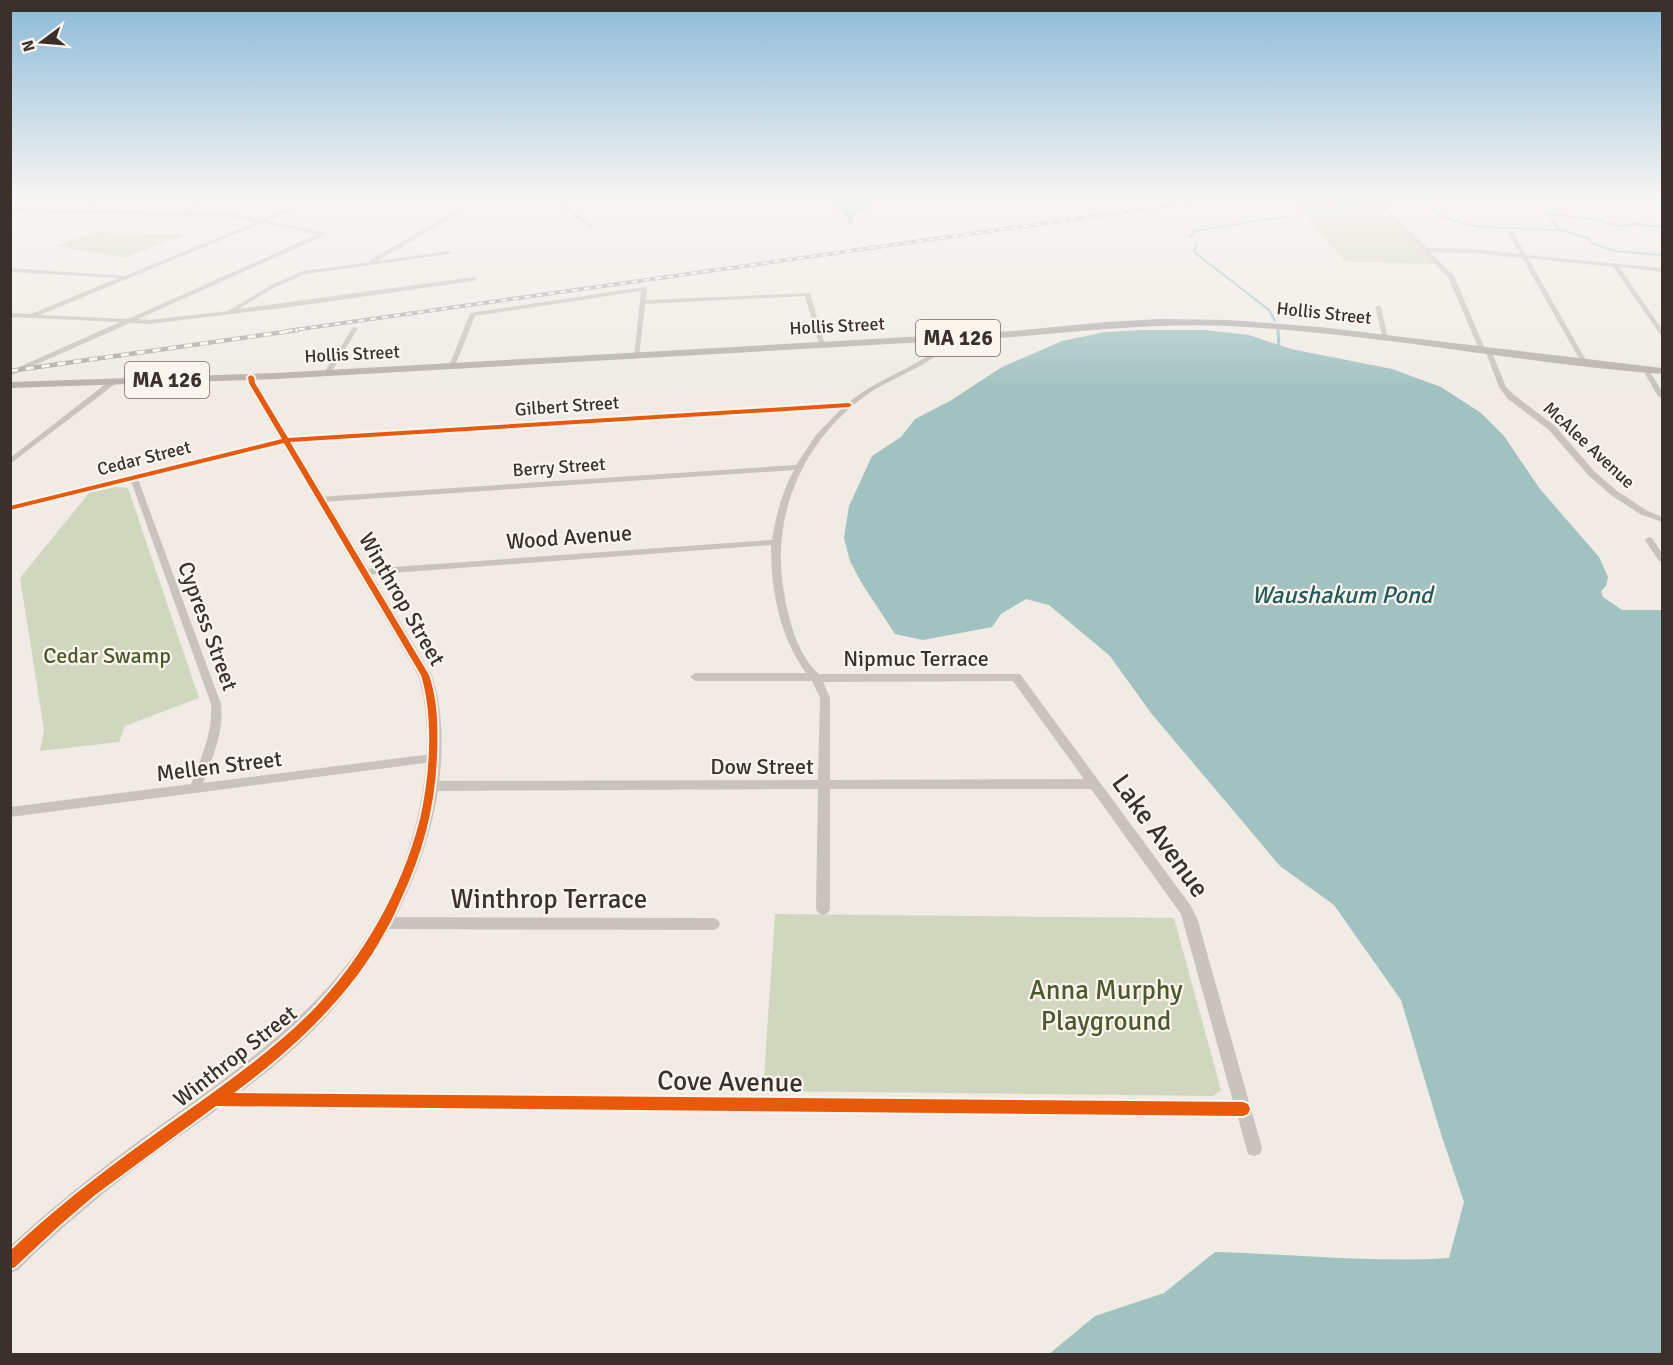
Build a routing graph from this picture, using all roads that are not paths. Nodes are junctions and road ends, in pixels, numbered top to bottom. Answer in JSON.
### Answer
{"nodes":[{"id":1,"x":161,"y":263,"type":"edge"},
{"id":2,"x":260,"y":263,"type":"edge"},
{"id":3,"x":376,"y":263,"type":"edge"},
{"id":4,"x":1438,"y":263,"type":"edge"},
{"id":5,"x":1528,"y":263,"type":"edge"},
{"id":6,"x":1582,"y":263,"type":"edge"},
{"id":7,"x":366,"y":264,"type":"joint"},
{"id":8,"x":1615,"y":266,"type":"junction"},
{"id":9,"x":10,"y":270,"type":"edge"},
{"id":10,"x":1662,"y":270,"type":"edge"},
{"id":11,"x":126,"y":277,"type":"junction"},
{"id":12,"x":474,"y":279,"type":"dead end"},
{"id":13,"x":643,"y":302,"type":"junction"},
{"id":14,"x":1378,"y":307,"type":"dead end"},
{"id":15,"x":228,"y":314,"type":"junction"},
{"id":16,"x":10,"y":315,"type":"edge"},
{"id":17,"x":31,"y":316,"type":"junction"},
{"id":18,"x":129,"y":321,"type":"junction"},
{"id":19,"x":355,"y":328,"type":"dead end"},
{"id":20,"x":1662,"y":333,"type":"edge"},
{"id":21,"x":1386,"y":338,"type":"junction"},
{"id":22,"x":936,"y":339,"type":"junction"},
{"id":23,"x":822,"y":345,"type":"junction"},
{"id":24,"x":1485,"y":350,"type":"junction"},
{"id":25,"x":636,"y":356,"type":"junction"},
{"id":26,"x":1584,"y":362,"type":"junction"},
{"id":27,"x":452,"y":366,"type":"junction"},
{"id":28,"x":1645,"y":369,"type":"junction"},
{"id":29,"x":1662,"y":371,"type":"edge"},
{"id":30,"x":328,"y":373,"type":"junction"},
{"id":31,"x":10,"y":374,"type":"edge"},
{"id":32,"x":251,"y":377,"type":"junction"},
{"id":33,"x":115,"y":381,"type":"junction"},
{"id":34,"x":10,"y":385,"type":"edge"},
{"id":35,"x":1662,"y":396,"type":"edge"},
{"id":36,"x":849,"y":405,"type":"junction"},
{"id":37,"x":286,"y":440,"type":"junction"},
{"id":38,"x":10,"y":462,"type":"edge"},
{"id":39,"x":798,"y":467,"type":"junction"},
{"id":40,"x":134,"y":478,"type":"junction"},
{"id":41,"x":321,"y":499,"type":"junction"},
{"id":42,"x":10,"y":508,"type":"edge"},
{"id":43,"x":1662,"y":520,"type":"edge"},
{"id":44,"x":1649,"y":540,"type":"dead end"},
{"id":45,"x":776,"y":542,"type":"junction"},
{"id":46,"x":1662,"y":559,"type":"edge"},
{"id":47,"x":364,"y":572,"type":"junction"},
{"id":48,"x":695,"y":677,"type":"dead end"},
{"id":49,"x":1016,"y":677,"type":"joint"},
{"id":50,"x":816,"y":678,"type":"junction"},
{"id":51,"x":432,"y":758,"type":"junction"},
{"id":52,"x":1093,"y":784,"type":"junction"},
{"id":53,"x":431,"y":786,"type":"junction"},
{"id":54,"x":826,"y":786,"type":"junction"},
{"id":55,"x":195,"y":789,"type":"junction"},
{"id":56,"x":10,"y":812,"type":"edge"},
{"id":57,"x":823,"y":909,"type":"dead end"},
{"id":58,"x":385,"y":923,"type":"junction"},
{"id":59,"x":713,"y":924,"type":"dead end"},
{"id":60,"x":216,"y":1099,"type":"junction"},
{"id":61,"x":1243,"y":1109,"type":"junction"},
{"id":62,"x":1254,"y":1148,"type":"dead end"},
{"id":63,"x":10,"y":1262,"type":"edge"}],
"edges":[{"from":1,"to":11,"type":"street"},
{"from":2,"to":18,"type":"street"},
{"from":3,"to":7,"type":"street"},
{"from":4,"to":24,"type":"street","name":"McAlee Avenue"},
{"from":5,"to":26,"type":"street"},
{"from":6,"to":8,"type":"street"},
{"from":7,"to":15,"type":"street"},
{"from":8,"to":10,"type":"street"},
{"from":8,"to":20,"type":"street"},
{"from":9,"to":11,"type":"street"},
{"from":11,"to":17,"type":"street"},
{"from":12,"to":15,"type":"street"},
{"from":13,"to":23,"type":"street"},
{"from":13,"to":25,"type":"street"},
{"from":13,"to":27,"type":"street"},
{"from":14,"to":21,"type":"street"},
{"from":15,"to":18,"type":"street"},
{"from":16,"to":17,"type":"street"},
{"from":17,"to":18,"type":"street"},
{"from":18,"to":31,"type":"street"},
{"from":19,"to":30,"type":"street"},
{"from":21,"to":22,"type":"main road","name":"Hollis Street","number":"MA 126"},
{"from":21,"to":24,"type":"main road","name":"Hollis Street","number":"MA 126"},
{"from":22,"to":23,"type":"main road","name":"Hollis Street","number":"MA 126"},
{"from":22,"to":36,"type":"street"},
{"from":23,"to":25,"type":"main road","name":"Hollis Street","number":"MA 126"},
{"from":24,"to":26,"type":"main road","name":"Hollis Street","number":"MA 126"},
{"from":24,"to":43,"type":"street","name":"McAlee Avenue"},
{"from":25,"to":27,"type":"main road","name":"Hollis Street","number":"MA 126"},
{"from":26,"to":28,"type":"main road","name":"Hollis Street","number":"MA 126"},
{"from":27,"to":30,"type":"main road","name":"Hollis Street","number":"MA 126"},
{"from":28,"to":29,"type":"main road","name":"Hollis Street","number":"MA 126"},
{"from":28,"to":35,"type":"street"},
{"from":30,"to":32,"type":"main road","name":"Hollis Street","number":"MA 126"},
{"from":32,"to":33,"type":"main road","name":"Hollis Street","number":"MA 126"},
{"from":32,"to":37,"type":"street","name":"Winthrop Street"},
{"from":33,"to":34,"type":"main road","name":"Hollis Street","number":"MA 126"},
{"from":33,"to":38,"type":"street"},
{"from":36,"to":37,"type":"street","name":"Gilbert Street"},
{"from":36,"to":39,"type":"street"},
{"from":37,"to":40,"type":"street","name":"Cedar Street"},
{"from":37,"to":41,"type":"street","name":"Winthrop Street"},
{"from":39,"to":41,"type":"street","name":"Berry Street"},
{"from":39,"to":45,"type":"street"},
{"from":40,"to":42,"type":"street","name":"Cedar Street"},
{"from":40,"to":55,"type":"street","name":"Cypress Street"},
{"from":41,"to":47,"type":"street","name":"Winthrop Street"},
{"from":44,"to":46,"type":"street"},
{"from":45,"to":47,"type":"street","name":"Wood Avenue"},
{"from":45,"to":50,"type":"street"},
{"from":47,"to":51,"type":"street","name":"Winthrop Street"},
{"from":48,"to":50,"type":"street","name":"Nipmuc Terrace"},
{"from":49,"to":50,"type":"street","name":"Nipmuc Terrace"},
{"from":49,"to":52,"type":"street","name":"Lake Avenue"},
{"from":50,"to":54,"type":"street"},
{"from":51,"to":53,"type":"street","name":"Winthrop Street"},
{"from":51,"to":55,"type":"street","name":"Mellen Street"},
{"from":52,"to":54,"type":"street","name":"Dow Street"},
{"from":52,"to":61,"type":"street","name":"Lake Avenue"},
{"from":53,"to":54,"type":"street","name":"Dow Street"},
{"from":53,"to":58,"type":"street","name":"Winthrop Street"},
{"from":54,"to":57,"type":"street"},
{"from":55,"to":56,"type":"street","name":"Mellen Street"},
{"from":58,"to":59,"type":"street","name":"Winthrop Terrace"},
{"from":58,"to":60,"type":"street","name":"Winthrop Street"},
{"from":60,"to":61,"type":"street","name":"Cove Avenue"},
{"from":60,"to":63,"type":"street","name":"Winthrop Street"},
{"from":61,"to":62,"type":"street","name":"Lake Avenue"}]}
